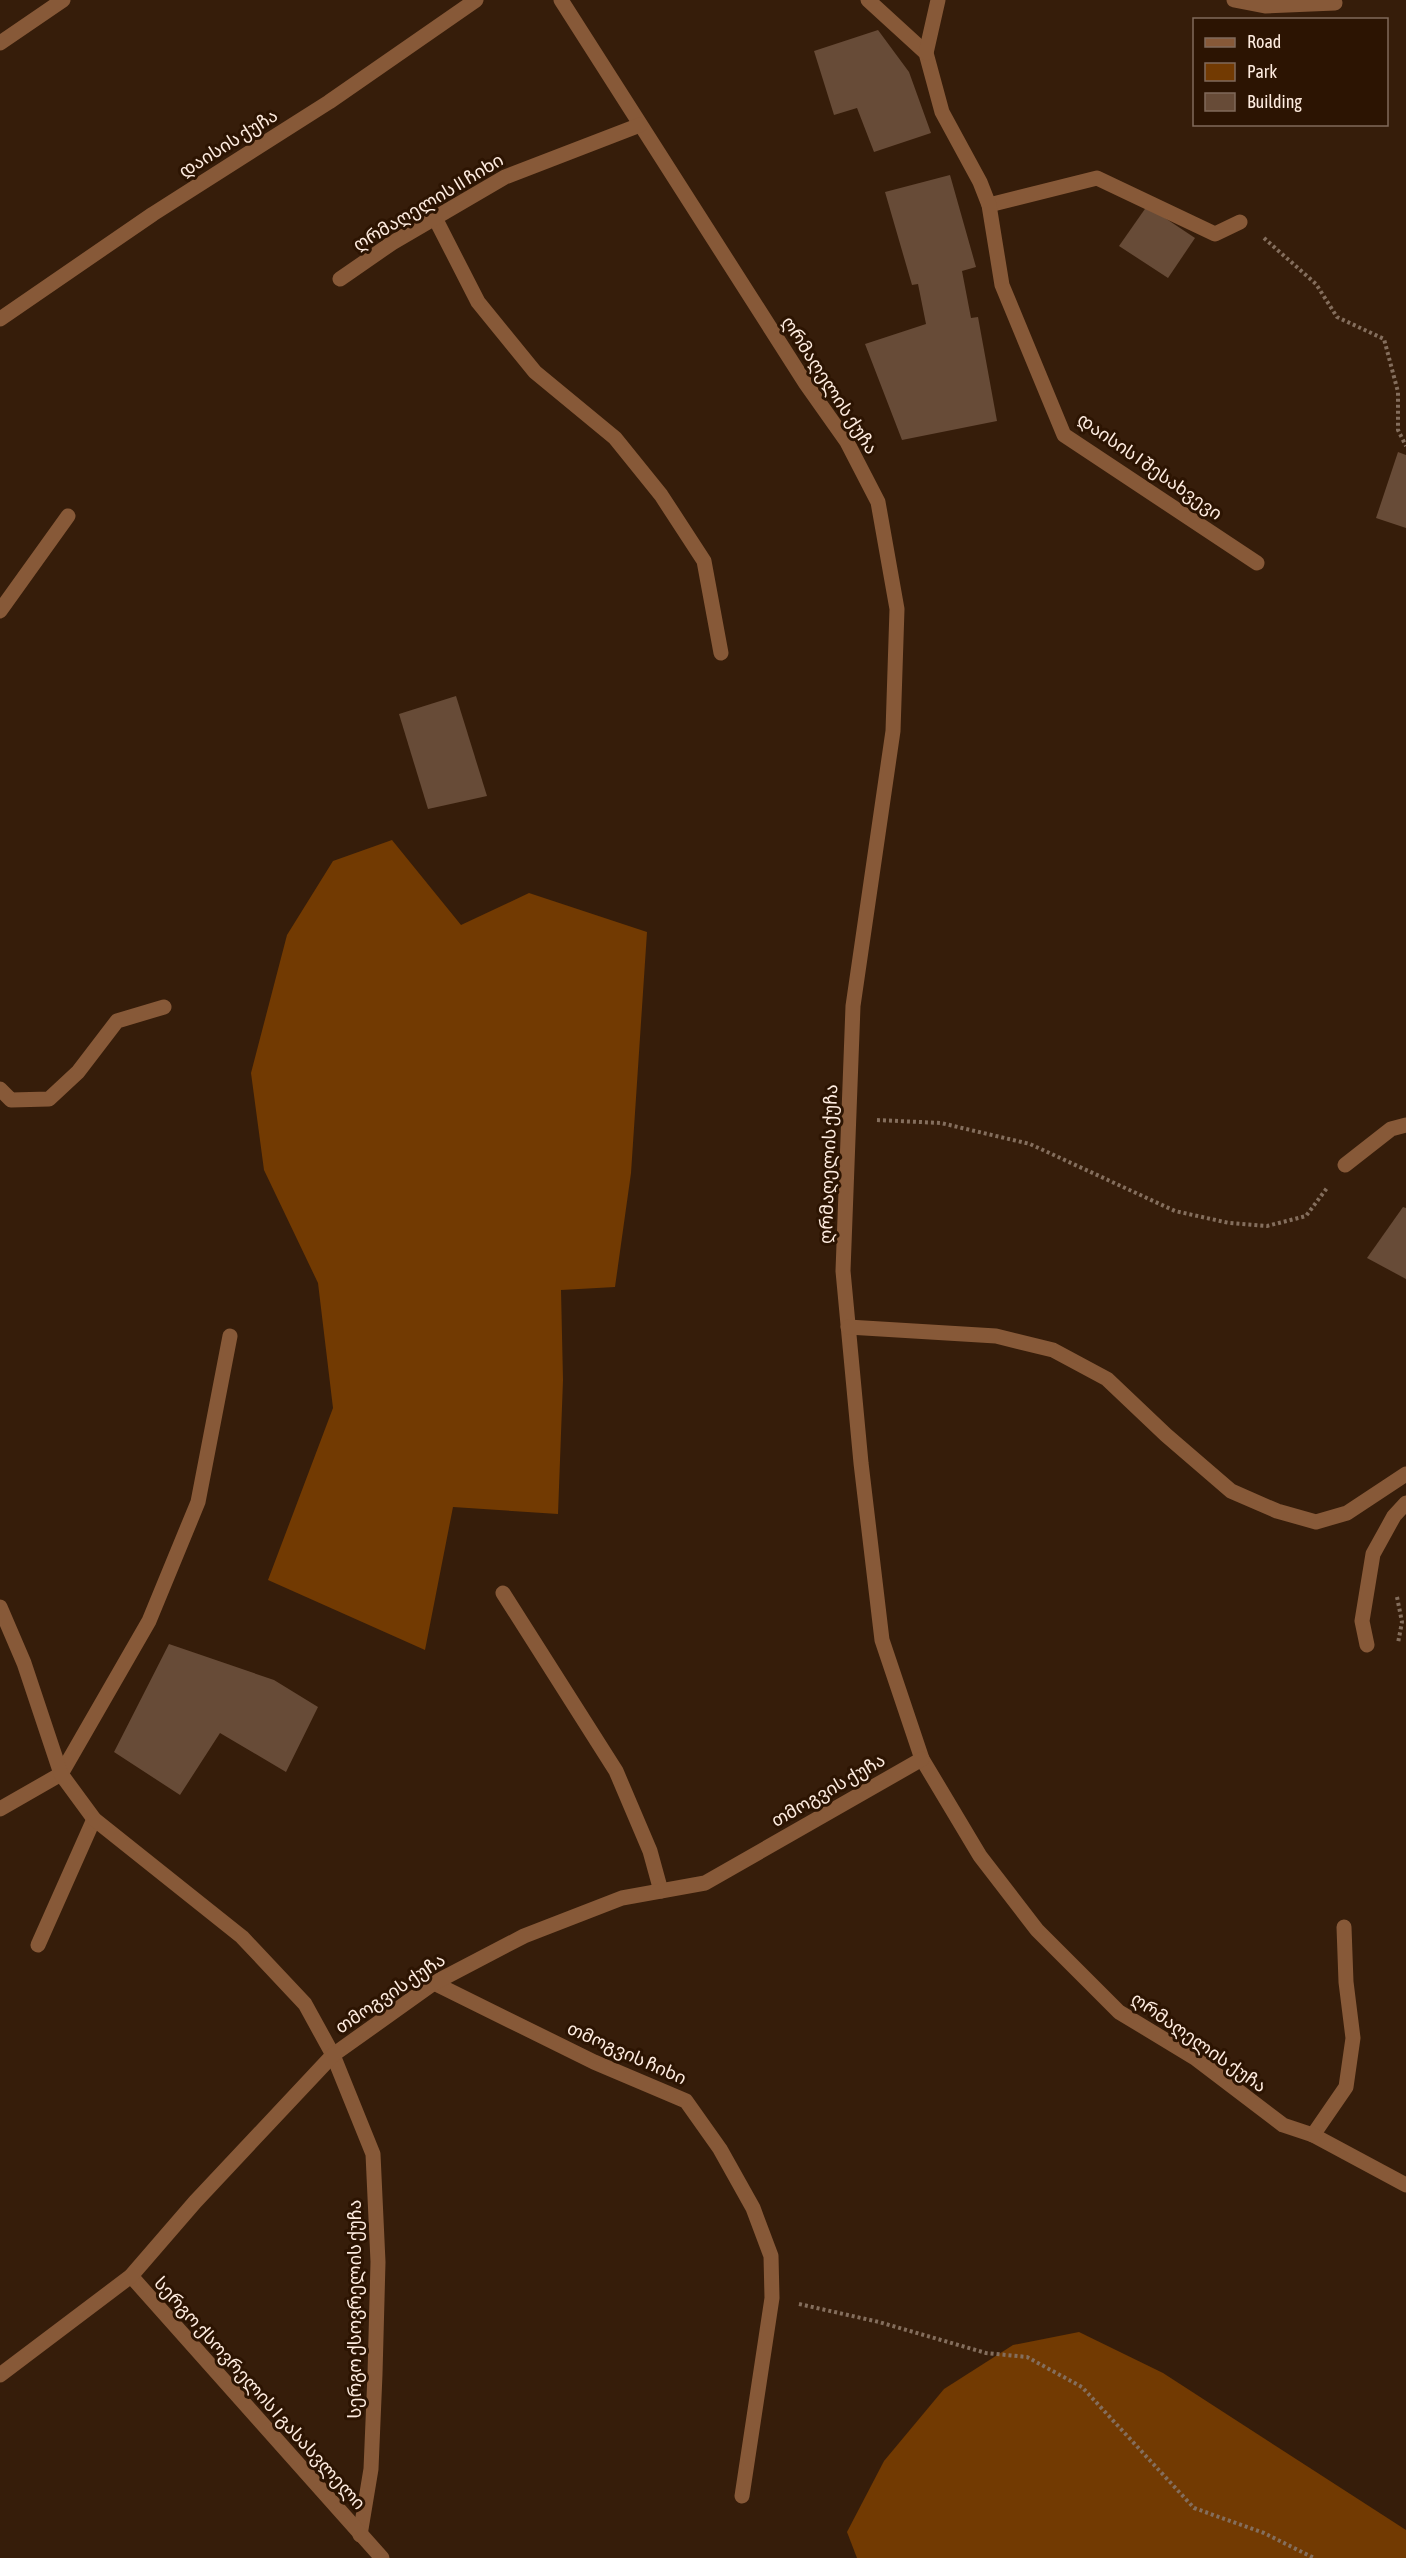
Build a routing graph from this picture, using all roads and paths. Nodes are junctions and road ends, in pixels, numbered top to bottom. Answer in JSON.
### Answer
{"nodes":[{"id":1,"x":63,"y":0,"type":"edge"},
{"id":2,"x":476,"y":0,"type":"edge"},
{"id":3,"x":561,"y":0,"type":"edge"},
{"id":4,"x":868,"y":0,"type":"edge"},
{"id":5,"x":938,"y":0,"type":"edge"},
{"id":6,"x":1234,"y":0,"type":"edge"},
{"id":7,"x":1335,"y":3,"type":"dead end"},
{"id":8,"x":0,"y":43,"type":"edge"},
{"id":9,"x":926,"y":53,"type":"junction"},
{"id":10,"x":640,"y":125,"type":"junction"},
{"id":11,"x":989,"y":205,"type":"junction"},
{"id":12,"x":435,"y":218,"type":"junction"},
{"id":13,"x":1240,"y":222,"type":"joint"},
{"id":14,"x":340,"y":279,"type":"dead end"},
{"id":15,"x":0,"y":319,"type":"edge"},
{"id":16,"x":1406,"y":446,"type":"edge"},
{"id":17,"x":68,"y":516,"type":"dead end"},
{"id":18,"x":1257,"y":563,"type":"dead end"},
{"id":19,"x":0,"y":611,"type":"edge"},
{"id":20,"x":721,"y":653,"type":"dead end"},
{"id":21,"x":164,"y":1007,"type":"dead end"},
{"id":22,"x":0,"y":1089,"type":"edge"},
{"id":23,"x":849,"y":1119,"type":"junction"},
{"id":24,"x":1406,"y":1125,"type":"edge"},
{"id":25,"x":1345,"y":1165,"type":"joint"},
{"id":26,"x":848,"y":1327,"type":"junction"},
{"id":27,"x":230,"y":1336,"type":"dead end"},
{"id":28,"x":1406,"y":1473,"type":"edge"},
{"id":29,"x":1406,"y":1503,"type":"edge"},
{"id":30,"x":503,"y":1593,"type":"dead end"},
{"id":31,"x":0,"y":1607,"type":"edge"},
{"id":32,"x":1367,"y":1645,"type":"dead end"},
{"id":33,"x":922,"y":1759,"type":"junction"},
{"id":34,"x":61,"y":1774,"type":"junction"},
{"id":35,"x":0,"y":1809,"type":"edge"},
{"id":36,"x":94,"y":1819,"type":"junction"},
{"id":37,"x":661,"y":1891,"type":"junction"},
{"id":38,"x":1344,"y":1928,"type":"dead end"},
{"id":39,"x":38,"y":1945,"type":"dead end"},
{"id":40,"x":434,"y":1983,"type":"junction"},
{"id":41,"x":333,"y":2055,"type":"junction"},
{"id":42,"x":1313,"y":2135,"type":"junction"},
{"id":43,"x":1406,"y":2184,"type":"edge"},
{"id":44,"x":131,"y":2276,"type":"junction"},
{"id":45,"x":772,"y":2298,"type":"junction"},
{"id":46,"x":0,"y":2375,"type":"edge"},
{"id":47,"x":742,"y":2496,"type":"dead end"},
{"id":48,"x":360,"y":2535,"type":"junction"},
{"id":49,"x":382,"y":2558,"type":"edge"},
{"id":50,"x":1314,"y":2558,"type":"edge"}],
"edges":[{"from":1,"to":8,"type":"street"},
{"from":2,"to":15,"type":"street","name":"დაისის ქუჩა"},
{"from":3,"to":10,"type":"street","name":"ღრმაღელის ქუჩა"},
{"from":4,"to":9,"type":"street"},
{"from":5,"to":9,"type":"street"},
{"from":6,"to":7,"type":"street"},
{"from":9,"to":11,"type":"street","name":"დაისის I შესახვევი"},
{"from":10,"to":12,"type":"street","name":"ღრმაღელის II ჩიხი"},
{"from":10,"to":23,"type":"street","name":"ღრმაღელის ქუჩა"},
{"from":11,"to":13,"type":"street"},
{"from":11,"to":18,"type":"street","name":"დაისის I შესახვევი"},
{"from":12,"to":14,"type":"street","name":"ღრმაღელის II ჩიხი"},
{"from":12,"to":20,"type":"street"},
{"from":13,"to":16,"type":"path"},
{"from":17,"to":19,"type":"street"},
{"from":21,"to":22,"type":"street"},
{"from":23,"to":25,"type":"path"},
{"from":23,"to":26,"type":"street","name":"ღრმაღელის ქუჩა"},
{"from":24,"to":25,"type":"street"},
{"from":26,"to":28,"type":"street"},
{"from":26,"to":33,"type":"street","name":"ღრმაღელის ქუჩა"},
{"from":27,"to":34,"type":"street"},
{"from":29,"to":32,"type":"street"},
{"from":30,"to":37,"type":"street"},
{"from":31,"to":34,"type":"street","name":"სერგო ქსოვრელის ქუჩა"},
{"from":33,"to":37,"type":"street","name":"თმოგვის ქუჩა"},
{"from":33,"to":42,"type":"street","name":"ღრმაღელის ქუჩა"},
{"from":34,"to":35,"type":"street"},
{"from":34,"to":36,"type":"street","name":"სერგო ქსოვრელის ქუჩა"},
{"from":36,"to":39,"type":"street"},
{"from":36,"to":41,"type":"street","name":"სერგო ქსოვრელის ქუჩა"},
{"from":37,"to":40,"type":"street","name":"თმოგვის ქუჩა"},
{"from":38,"to":42,"type":"street"},
{"from":40,"to":41,"type":"street","name":"თმოგვის ქუჩა"},
{"from":40,"to":45,"type":"street","name":"თმოგვის ჩიხი"},
{"from":41,"to":44,"type":"street","name":"თმოგვის ქუჩა"},
{"from":41,"to":48,"type":"street","name":"სერგო ქსოვრელის ქუჩა"},
{"from":42,"to":43,"type":"street","name":"ღრმაღელის ქუჩა"},
{"from":44,"to":46,"type":"street","name":"თმოგვის ქუჩა"},
{"from":44,"to":48,"type":"street","name":"სერგო ქსოვრელის I გასასვლელი"},
{"from":45,"to":47,"type":"street","name":"თმოგვის ჩიხი"},
{"from":45,"to":50,"type":"path"},
{"from":48,"to":49,"type":"street"}]}
